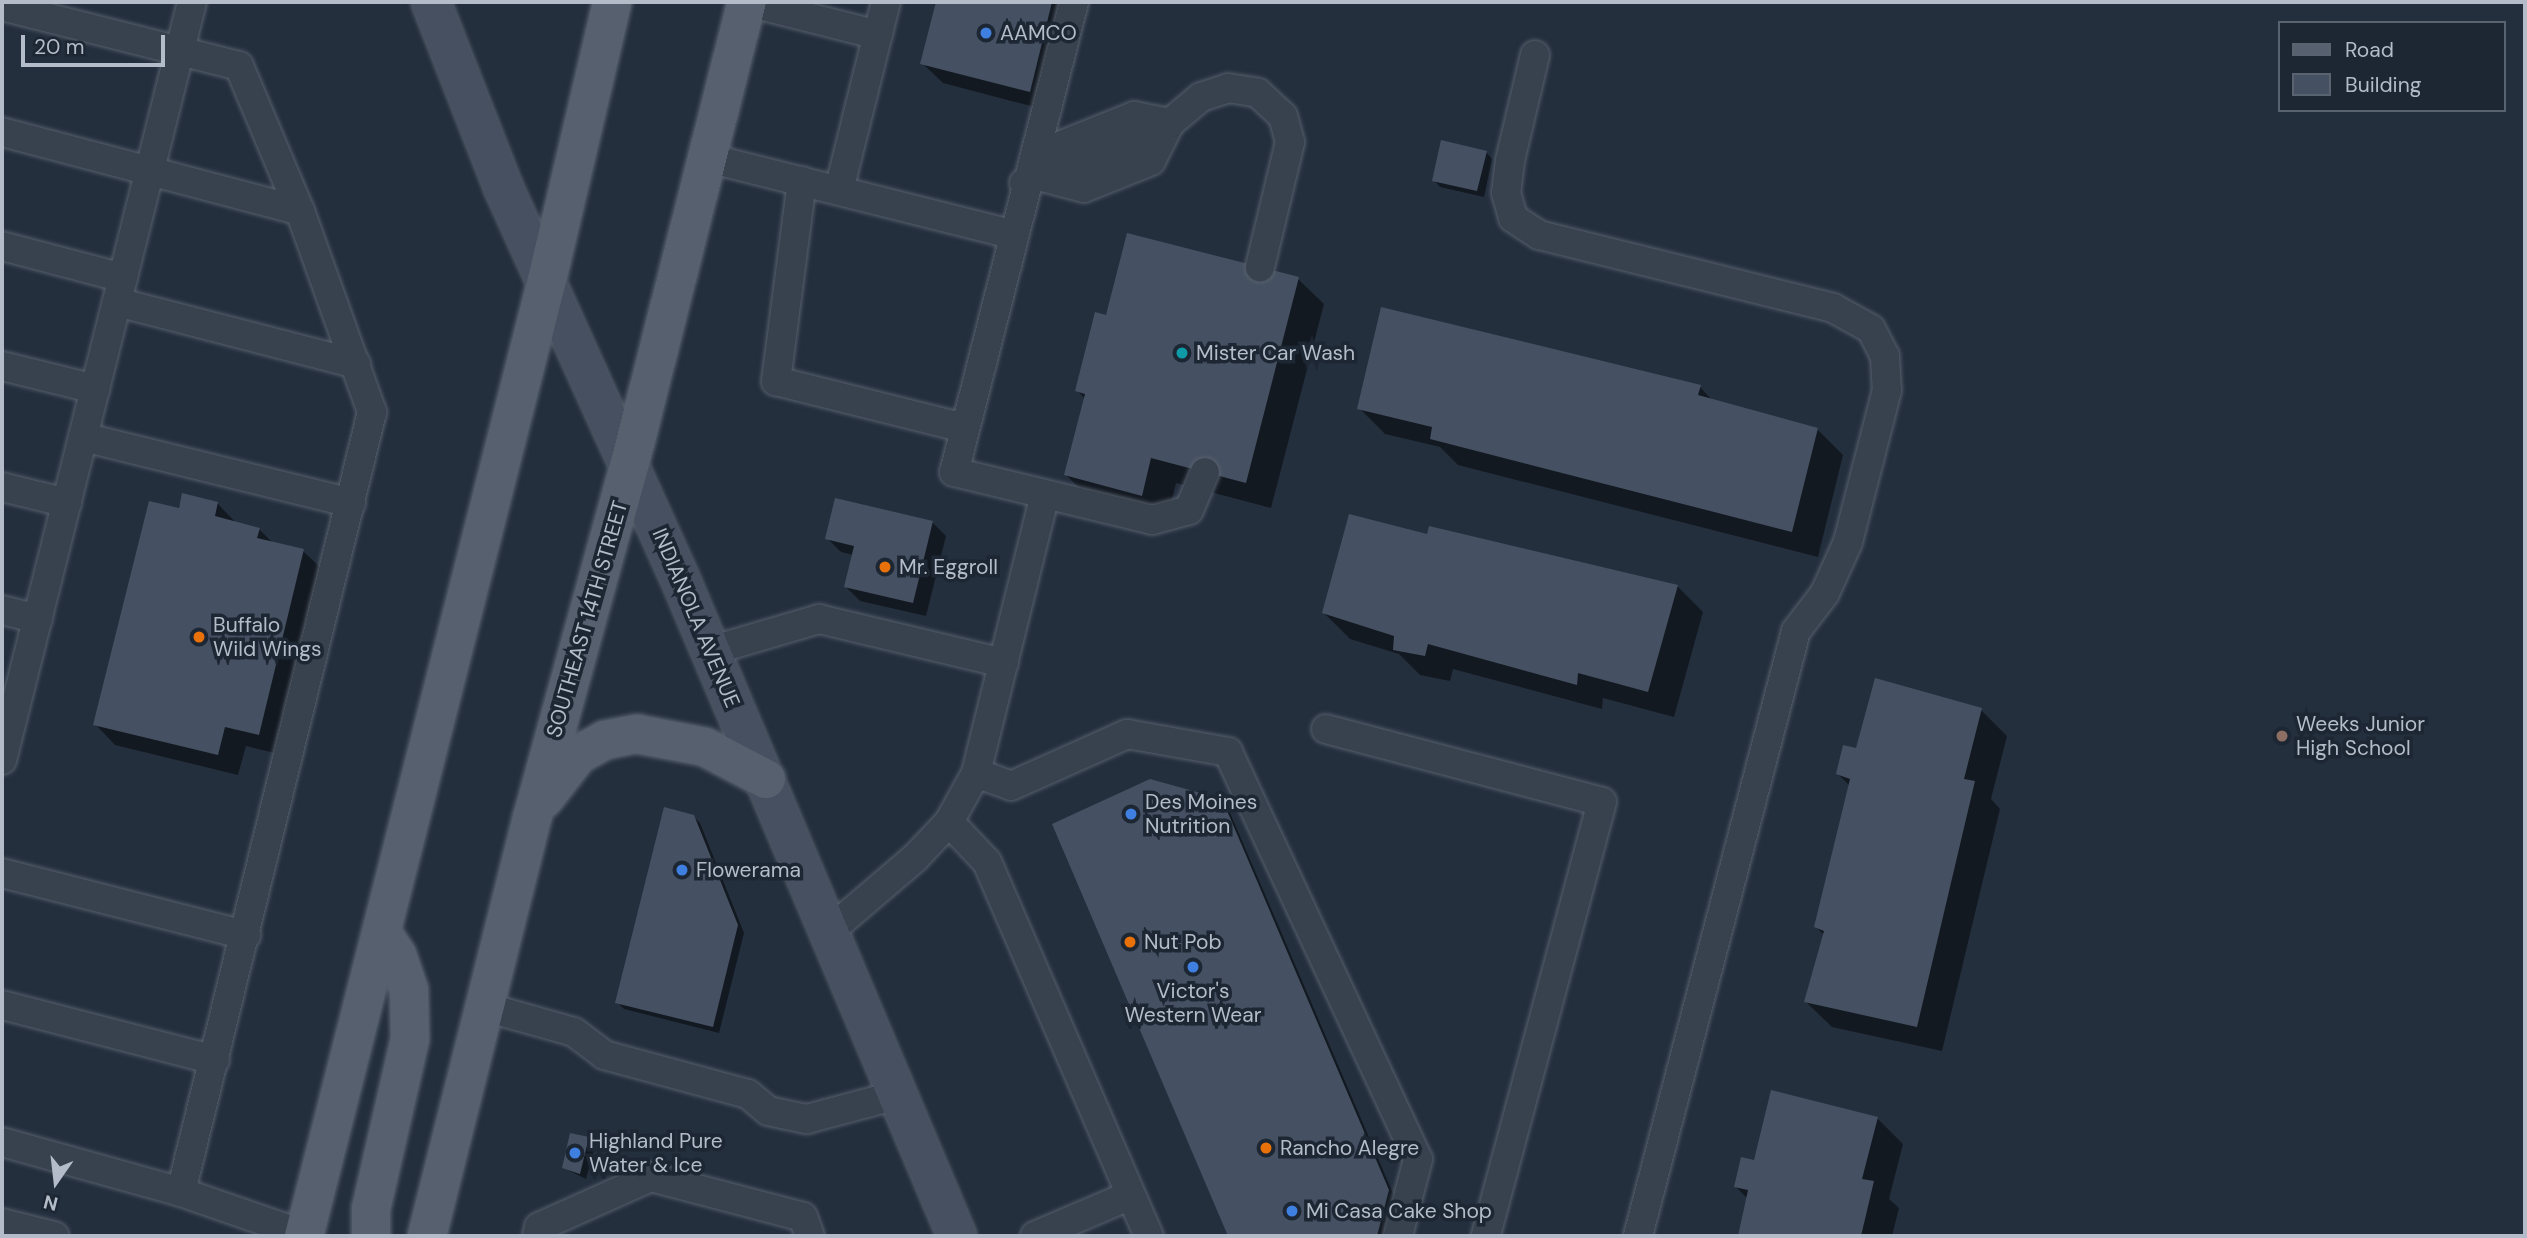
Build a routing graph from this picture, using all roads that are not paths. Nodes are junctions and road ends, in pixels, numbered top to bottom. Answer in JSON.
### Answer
{"nodes":[{"id":1,"x":192,"y":2,"type":"edge"},
{"id":2,"x":431,"y":2,"type":"edge"},
{"id":3,"x":612,"y":2,"type":"edge"},
{"id":4,"x":747,"y":2,"type":"edge"},
{"id":5,"x":887,"y":2,"type":"edge"},
{"id":6,"x":1074,"y":2,"type":"edge"},
{"id":7,"x":2,"y":6,"type":"edge"},
{"id":8,"x":878,"y":35,"type":"junction"},
{"id":9,"x":180,"y":50,"type":"junction"},
{"id":10,"x":1535,"y":55,"type":"dead end"},
{"id":11,"x":2,"y":132,"type":"edge"},
{"id":12,"x":708,"y":158,"type":"junction"},
{"id":13,"x":149,"y":172,"type":"junction"},
{"id":14,"x":1034,"y":180,"type":"junction"},
{"id":15,"x":802,"y":181,"type":"junction"},
{"id":16,"x":839,"y":190,"type":"junction"},
{"id":17,"x":300,"y":211,"type":"junction"},
{"id":18,"x":1012,"y":234,"type":"junction"},
{"id":19,"x":2,"y":246,"type":"edge"},
{"id":20,"x":1260,"y":267,"type":"dead end"},
{"id":21,"x":547,"y":280,"type":"junction"},
{"id":22,"x":120,"y":290,"type":"junction"},
{"id":23,"x":356,"y":364,"type":"junction"},
{"id":24,"x":2,"y":366,"type":"edge"},
{"id":25,"x":95,"y":389,"type":"junction"},
{"id":26,"x":964,"y":428,"type":"junction"},
{"id":27,"x":83,"y":437,"type":"junction"},
{"id":28,"x":630,"y":463,"type":"junction"},
{"id":29,"x":1205,"y":472,"type":"dead end"},
{"id":30,"x":2,"y":487,"type":"edge"},
{"id":31,"x":1045,"y":495,"type":"junction"},
{"id":32,"x":67,"y":503,"type":"junction"},
{"id":33,"x":351,"y":503,"type":"junction"},
{"id":34,"x":2,"y":610,"type":"edge"},
{"id":35,"x":38,"y":619,"type":"junction"},
{"id":36,"x":710,"y":651,"type":"junction"},
{"id":37,"x":1004,"y":663,"type":"junction"},
{"id":38,"x":1326,"y":729,"type":"dead end"},
{"id":39,"x":3,"y":750,"type":"edge"},
{"id":40,"x":976,"y":773,"type":"junction"},
{"id":41,"x":766,"y":779,"type":"junction"},
{"id":42,"x":533,"y":815,"type":"junction"},
{"id":43,"x":949,"y":822,"type":"junction"},
{"id":44,"x":2,"y":873,"type":"edge"},
{"id":45,"x":382,"y":933,"type":"junction"},
{"id":46,"x":246,"y":934,"type":"junction"},
{"id":47,"x":826,"y":934,"type":"junction"},
{"id":48,"x":2,"y":1004,"type":"edge"},
{"id":49,"x":485,"y":1007,"type":"junction"},
{"id":50,"x":215,"y":1060,"type":"junction"},
{"id":51,"x":897,"y":1095,"type":"junction"},
{"id":52,"x":2,"y":1142,"type":"edge"},
{"id":53,"x":181,"y":1192,"type":"junction"},
{"id":54,"x":1131,"y":1195,"type":"junction"},
{"id":55,"x":2,"y":1223,"type":"edge"},
{"id":56,"x":54,"y":1236,"type":"edge"},
{"id":57,"x":305,"y":1236,"type":"edge"},
{"id":58,"x":371,"y":1236,"type":"edge"},
{"id":59,"x":427,"y":1236,"type":"edge"},
{"id":60,"x":537,"y":1236,"type":"edge"},
{"id":61,"x":810,"y":1236,"type":"edge"},
{"id":62,"x":957,"y":1236,"type":"edge"},
{"id":63,"x":1035,"y":1236,"type":"edge"},
{"id":64,"x":1149,"y":1236,"type":"edge"},
{"id":65,"x":1398,"y":1236,"type":"edge"},
{"id":66,"x":1486,"y":1236,"type":"edge"},
{"id":67,"x":1638,"y":1236,"type":"edge"}],
"edges":[{"from":1,"to":9,"type":"lane"},
{"from":2,"to":21,"type":"main road","name":"INDIANOLA AVENUE"},
{"from":3,"to":21,"type":"main road"},
{"from":4,"to":8,"type":"lane"},
{"from":4,"to":12,"type":"main road","name":"SOUTHEAST 14TH STREET"},
{"from":5,"to":8,"type":"lane"},
{"from":6,"to":14,"type":"lane"},
{"from":7,"to":9,"type":"lane"},
{"from":8,"to":16,"type":"lane"},
{"from":9,"to":13,"type":"lane"},
{"from":9,"to":17,"type":"lane"},
{"from":10,"to":67,"type":"lane"},
{"from":11,"to":13,"type":"lane"},
{"from":12,"to":15,"type":"lane"},
{"from":12,"to":28,"type":"main road","name":"SOUTHEAST 14TH STREET"},
{"from":13,"to":17,"type":"lane"},
{"from":13,"to":22,"type":"lane"},
{"from":14,"to":18,"type":"lane"},
{"from":14,"to":20,"type":"lane"},
{"from":15,"to":16,"type":"lane"},
{"from":15,"to":26,"type":"lane"},
{"from":16,"to":18,"type":"lane"},
{"from":17,"to":23,"type":"lane"},
{"from":18,"to":26,"type":"lane"},
{"from":19,"to":22,"type":"lane"},
{"from":21,"to":28,"type":"main road","name":"INDIANOLA AVENUE"},
{"from":21,"to":45,"type":"main road"},
{"from":22,"to":23,"type":"lane"},
{"from":22,"to":25,"type":"lane"},
{"from":23,"to":33,"type":"lane"},
{"from":24,"to":25,"type":"lane"},
{"from":25,"to":27,"type":"lane"},
{"from":26,"to":31,"type":"lane"},
{"from":27,"to":32,"type":"lane"},
{"from":27,"to":33,"type":"lane"},
{"from":28,"to":36,"type":"main road","name":"INDIANOLA AVENUE"},
{"from":28,"to":42,"type":"main road","name":"SOUTHEAST 14TH STREET"},
{"from":29,"to":31,"type":"lane"},
{"from":30,"to":32,"type":"lane"},
{"from":31,"to":37,"type":"lane"},
{"from":32,"to":35,"type":"lane"},
{"from":33,"to":46,"type":"lane"},
{"from":34,"to":35,"type":"lane"},
{"from":35,"to":39,"type":"lane"},
{"from":36,"to":37,"type":"lane"},
{"from":36,"to":41,"type":"main road","name":"INDIANOLA AVENUE"},
{"from":37,"to":40,"type":"lane"},
{"from":38,"to":66,"type":"lane"},
{"from":40,"to":43,"type":"lane"},
{"from":40,"to":65,"type":"lane"},
{"from":41,"to":42,"type":"main road"},
{"from":41,"to":47,"type":"main road","name":"INDIANOLA AVENUE"},
{"from":42,"to":49,"type":"main road","name":"SOUTHEAST 14TH STREET"},
{"from":43,"to":47,"type":"lane"},
{"from":43,"to":54,"type":"lane"},
{"from":44,"to":46,"type":"lane"},
{"from":45,"to":57,"type":"main road"},
{"from":45,"to":58,"type":"main road"},
{"from":46,"to":50,"type":"lane"},
{"from":47,"to":51,"type":"main road","name":"INDIANOLA AVENUE"},
{"from":48,"to":50,"type":"lane"},
{"from":49,"to":51,"type":"lane"},
{"from":49,"to":59,"type":"main road","name":"SOUTHEAST 14TH STREET"},
{"from":50,"to":53,"type":"lane"},
{"from":51,"to":62,"type":"main road","name":"INDIANOLA AVENUE"},
{"from":52,"to":53,"type":"lane"},
{"from":53,"to":57,"type":"lane"},
{"from":54,"to":63,"type":"lane"},
{"from":54,"to":64,"type":"lane"},
{"from":55,"to":56,"type":"lane"},
{"from":60,"to":61,"type":"lane"}]}
